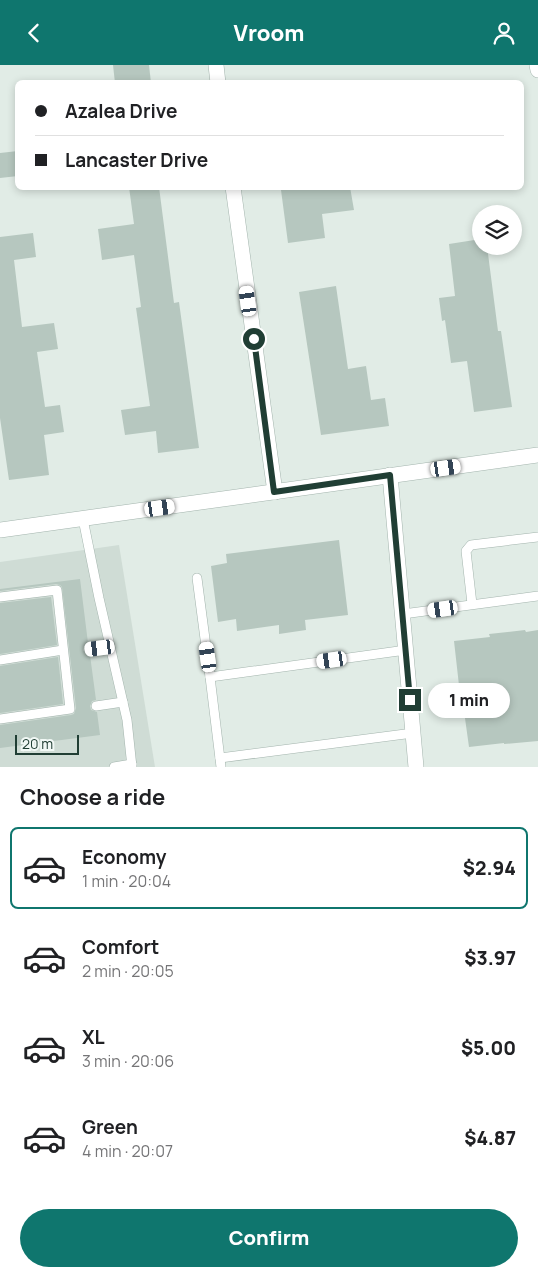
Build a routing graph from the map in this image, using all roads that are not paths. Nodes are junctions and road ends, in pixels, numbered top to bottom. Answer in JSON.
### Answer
{"nodes":[{"id":1,"x":216,"y":65,"type":"edge"},
{"id":2,"x":537,"y":65,"type":"edge"},
{"id":3,"x":538,"y":70,"type":"edge"},
{"id":4,"x":218,"y":80,"type":"edge"},
{"id":5,"x":233,"y":190,"type":"edge"},
{"id":6,"x":538,"y":455,"type":"edge"},
{"id":7,"x":390,"y":475,"type":"junction"},
{"id":8,"x":274,"y":492,"type":"junction"},
{"id":9,"x":83,"y":519,"type":"junction"},
{"id":10,"x":0,"y":530,"type":"edge"},
{"id":11,"x":538,"y":537,"type":"edge"},
{"id":12,"x":197,"y":579,"type":"dead end"},
{"id":13,"x":538,"y":596,"type":"edge"},
{"id":14,"x":0,"y":597,"type":"edge"},
{"id":15,"x":472,"y":605,"type":"junction"},
{"id":16,"x":402,"y":614,"type":"junction"},
{"id":17,"x":110,"y":647,"type":"junction"},
{"id":18,"x":89,"y":649,"type":"dead end"},
{"id":19,"x":63,"y":650,"type":"junction"},
{"id":20,"x":406,"y":650,"type":"junction"},
{"id":21,"x":0,"y":660,"type":"edge"},
{"id":22,"x":210,"y":677,"type":"junction"},
{"id":23,"x":123,"y":702,"type":"junction"},
{"id":24,"x":96,"y":706,"type":"dead end"},
{"id":25,"x":0,"y":719,"type":"edge"},
{"id":26,"x":413,"y":733,"type":"junction"},
{"id":27,"x":220,"y":763,"type":"edge"},
{"id":28,"x":132,"y":766,"type":"edge"},
{"id":29,"x":114,"y":767,"type":"edge"},
{"id":30,"x":416,"y":767,"type":"edge"}],
"edges":[{"from":1,"to":4,"type":"street"},
{"from":2,"to":3,"type":"street"},
{"from":5,"to":8,"type":"street"},
{"from":6,"to":7,"type":"street"},
{"from":7,"to":8,"type":"street"},
{"from":7,"to":16,"type":"street"},
{"from":8,"to":9,"type":"street"},
{"from":9,"to":10,"type":"street"},
{"from":9,"to":17,"type":"lane"},
{"from":11,"to":15,"type":"lane"},
{"from":12,"to":22,"type":"lane"},
{"from":13,"to":15,"type":"lane"},
{"from":14,"to":19,"type":"lane"},
{"from":15,"to":16,"type":"lane"},
{"from":16,"to":20,"type":"street"},
{"from":17,"to":18,"type":"lane"},
{"from":17,"to":23,"type":"lane"},
{"from":19,"to":21,"type":"lane"},
{"from":19,"to":25,"type":"lane"},
{"from":20,"to":22,"type":"lane"},
{"from":20,"to":26,"type":"street"},
{"from":22,"to":27,"type":"lane"},
{"from":23,"to":24,"type":"lane"},
{"from":23,"to":28,"type":"lane"},
{"from":26,"to":27,"type":"lane"},
{"from":26,"to":30,"type":"street"},
{"from":28,"to":29,"type":"lane"}]}
